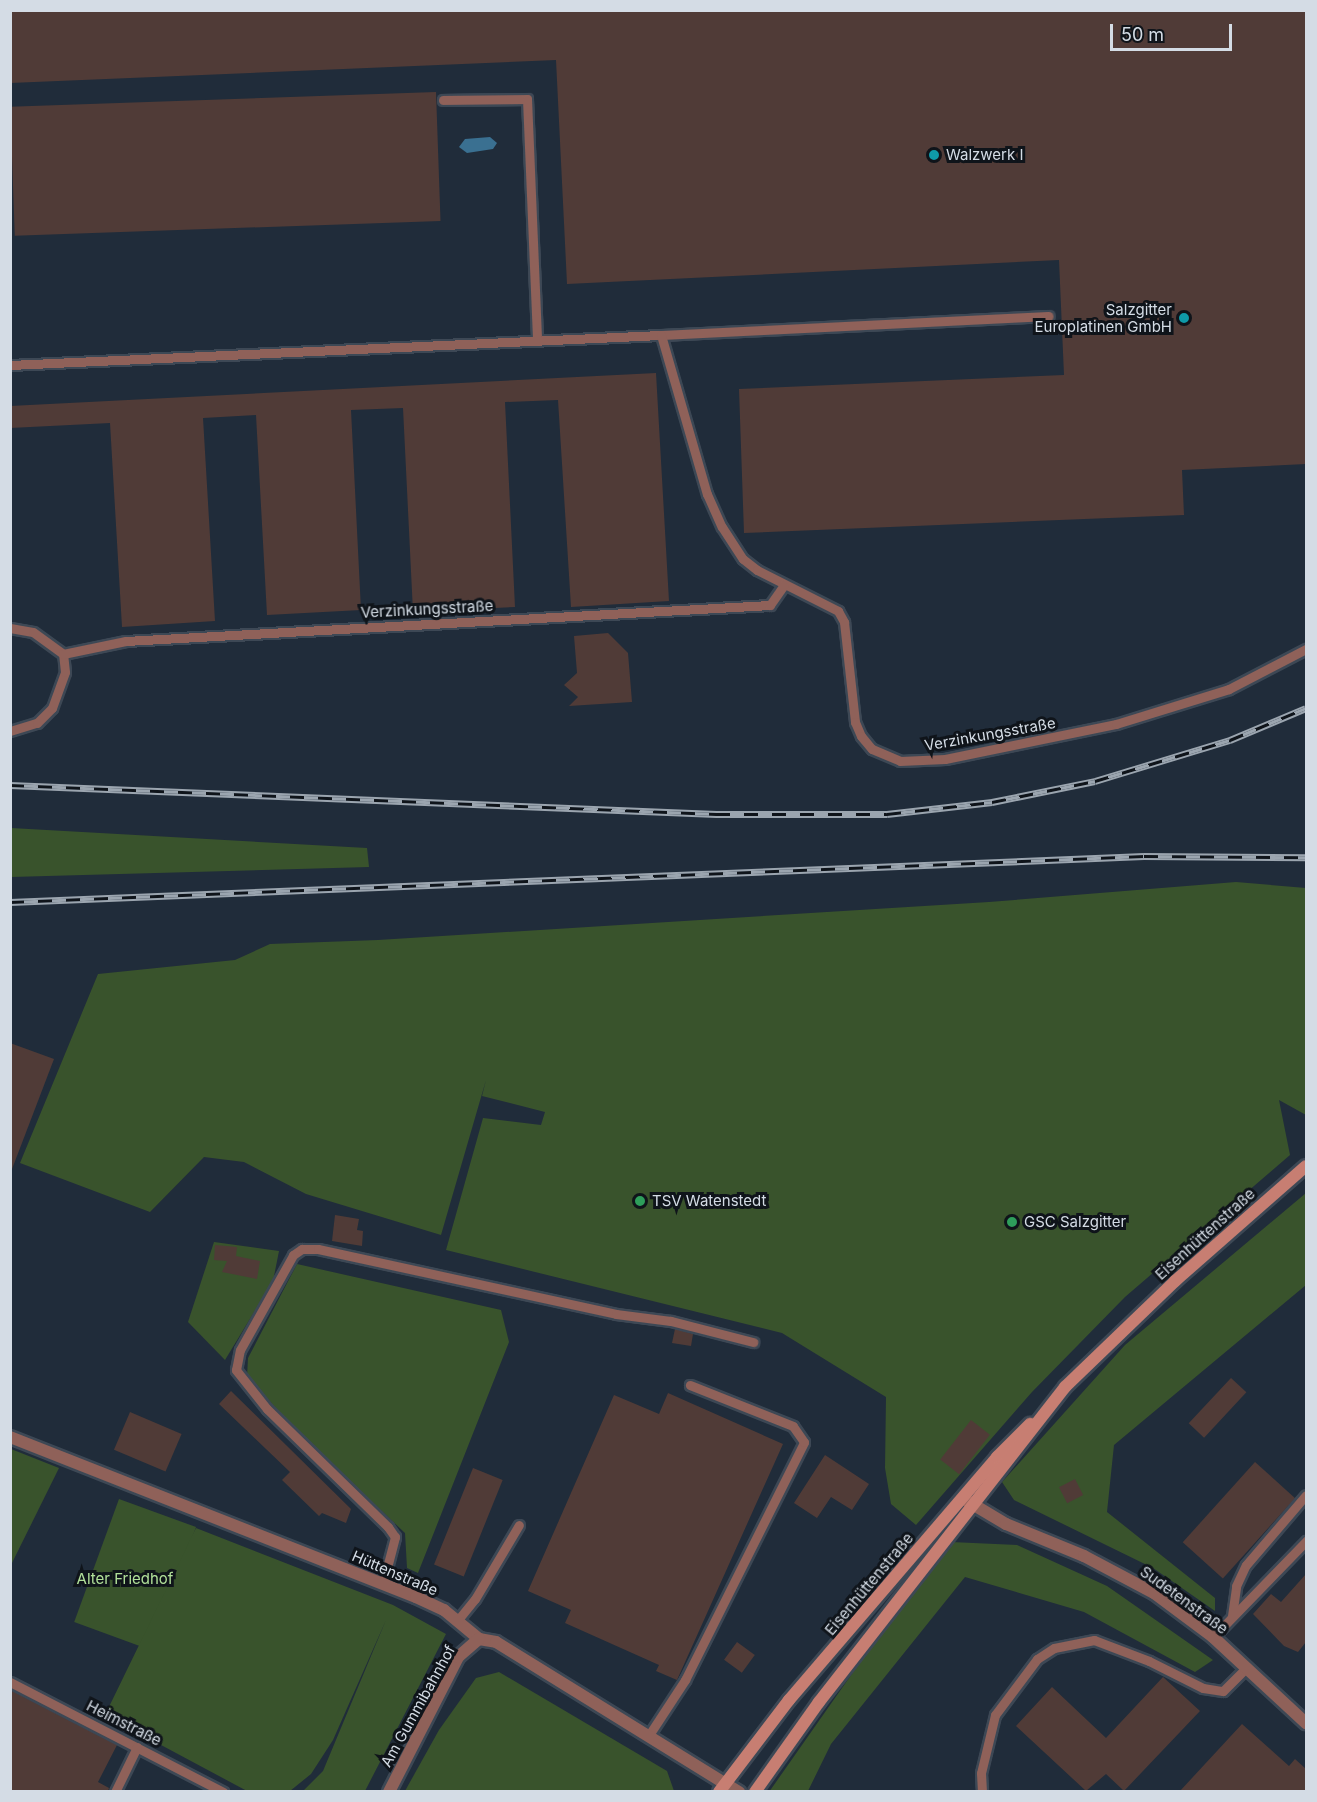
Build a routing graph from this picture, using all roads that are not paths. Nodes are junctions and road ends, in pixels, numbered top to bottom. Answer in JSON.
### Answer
{"nodes":[{"id":1,"x":443,"y":100,"type":"dead end"},
{"id":2,"x":1049,"y":316,"type":"dead end"},
{"id":3,"x":661,"y":335,"type":"junction"},
{"id":4,"x":537,"y":341,"type":"junction"},
{"id":5,"x":10,"y":365,"type":"edge"},
{"id":6,"x":784,"y":585,"type":"junction"},
{"id":7,"x":10,"y":628,"type":"edge"},
{"id":8,"x":1306,"y":649,"type":"edge"},
{"id":9,"x":63,"y":654,"type":"junction"},
{"id":10,"x":10,"y":731,"type":"edge"},
{"id":11,"x":1306,"y":1166,"type":"edge"},
{"id":12,"x":753,"y":1342,"type":"dead end"},
{"id":13,"x":690,"y":1384,"type":"dead end"},
{"id":14,"x":1051,"y":1404,"type":"junction"},
{"id":15,"x":10,"y":1437,"type":"edge"},
{"id":16,"x":1306,"y":1495,"type":"edge"},
{"id":17,"x":962,"y":1497,"type":"junction"},
{"id":18,"x":972,"y":1506,"type":"junction"},
{"id":19,"x":519,"y":1525,"type":"dead end"},
{"id":20,"x":1306,"y":1541,"type":"edge"},
{"id":21,"x":382,"y":1583,"type":"junction"},
{"id":22,"x":1232,"y":1616,"type":"junction"},
{"id":23,"x":457,"y":1621,"type":"junction"},
{"id":24,"x":1213,"y":1637,"type":"junction"},
{"id":25,"x":479,"y":1640,"type":"junction"},
{"id":26,"x":1247,"y":1667,"type":"junction"},
{"id":27,"x":10,"y":1682,"type":"edge"},
{"id":28,"x":1306,"y":1723,"type":"edge"},
{"id":29,"x":649,"y":1735,"type":"junction"},
{"id":30,"x":137,"y":1747,"type":"junction"},
{"id":31,"x":722,"y":1786,"type":"edge"},
{"id":32,"x":115,"y":1791,"type":"edge"},
{"id":33,"x":223,"y":1791,"type":"edge"},
{"id":34,"x":389,"y":1791,"type":"edge"},
{"id":35,"x":739,"y":1791,"type":"edge"},
{"id":36,"x":755,"y":1791,"type":"edge"},
{"id":37,"x":982,"y":1791,"type":"edge"}],
"edges":[{"from":1,"to":4,"type":"lane"},
{"from":2,"to":3,"type":"lane"},
{"from":3,"to":4,"type":"lane"},
{"from":3,"to":6,"type":"lane","name":"Verzinkungsstraße"},
{"from":4,"to":5,"type":"lane"},
{"from":6,"to":8,"type":"lane","name":"Verzinkungsstraße"},
{"from":6,"to":9,"type":"lane","name":"Verzinkungsstraße"},
{"from":7,"to":9,"type":"lane"},
{"from":9,"to":10,"type":"lane"},
{"from":11,"to":14,"type":"street","name":"Eisenhüttenstraße"},
{"from":12,"to":21,"type":"lane"},
{"from":13,"to":29,"type":"lane"},
{"from":14,"to":17,"type":"street","name":"Eisenhüttenstraße"},
{"from":14,"to":18,"type":"street","name":"Eisenhüttenstraße"},
{"from":15,"to":21,"type":"street","name":"Hüttenstraße"},
{"from":16,"to":22,"type":"lane"},
{"from":17,"to":18,"type":"street","name":"Sudetenstraße"},
{"from":17,"to":31,"type":"street","name":"Eisenhüttenstraße"},
{"from":18,"to":24,"type":"street","name":"Sudetenstraße"},
{"from":18,"to":36,"type":"street","name":"Eisenhüttenstraße"},
{"from":19,"to":23,"type":"lane"},
{"from":20,"to":22,"type":"lane"},
{"from":21,"to":23,"type":"street","name":"Hüttenstraße"},
{"from":22,"to":24,"type":"lane"},
{"from":23,"to":25,"type":"street","name":"Hüttenstraße"},
{"from":24,"to":26,"type":"street","name":"Sudetenstraße"},
{"from":25,"to":29,"type":"street","name":"Hüttenstraße"},
{"from":25,"to":34,"type":"street","name":"Am Gummibahnhof"},
{"from":26,"to":28,"type":"street","name":"Sudetenstraße"},
{"from":26,"to":37,"type":"lane"},
{"from":27,"to":30,"type":"lane","name":"Heimstraße"},
{"from":29,"to":31,"type":"street","name":"Hüttenstraße"},
{"from":30,"to":32,"type":"lane"},
{"from":30,"to":33,"type":"lane","name":"Heimstraße"},
{"from":31,"to":35,"type":"street","name":"Hüttenstraße"}]}
